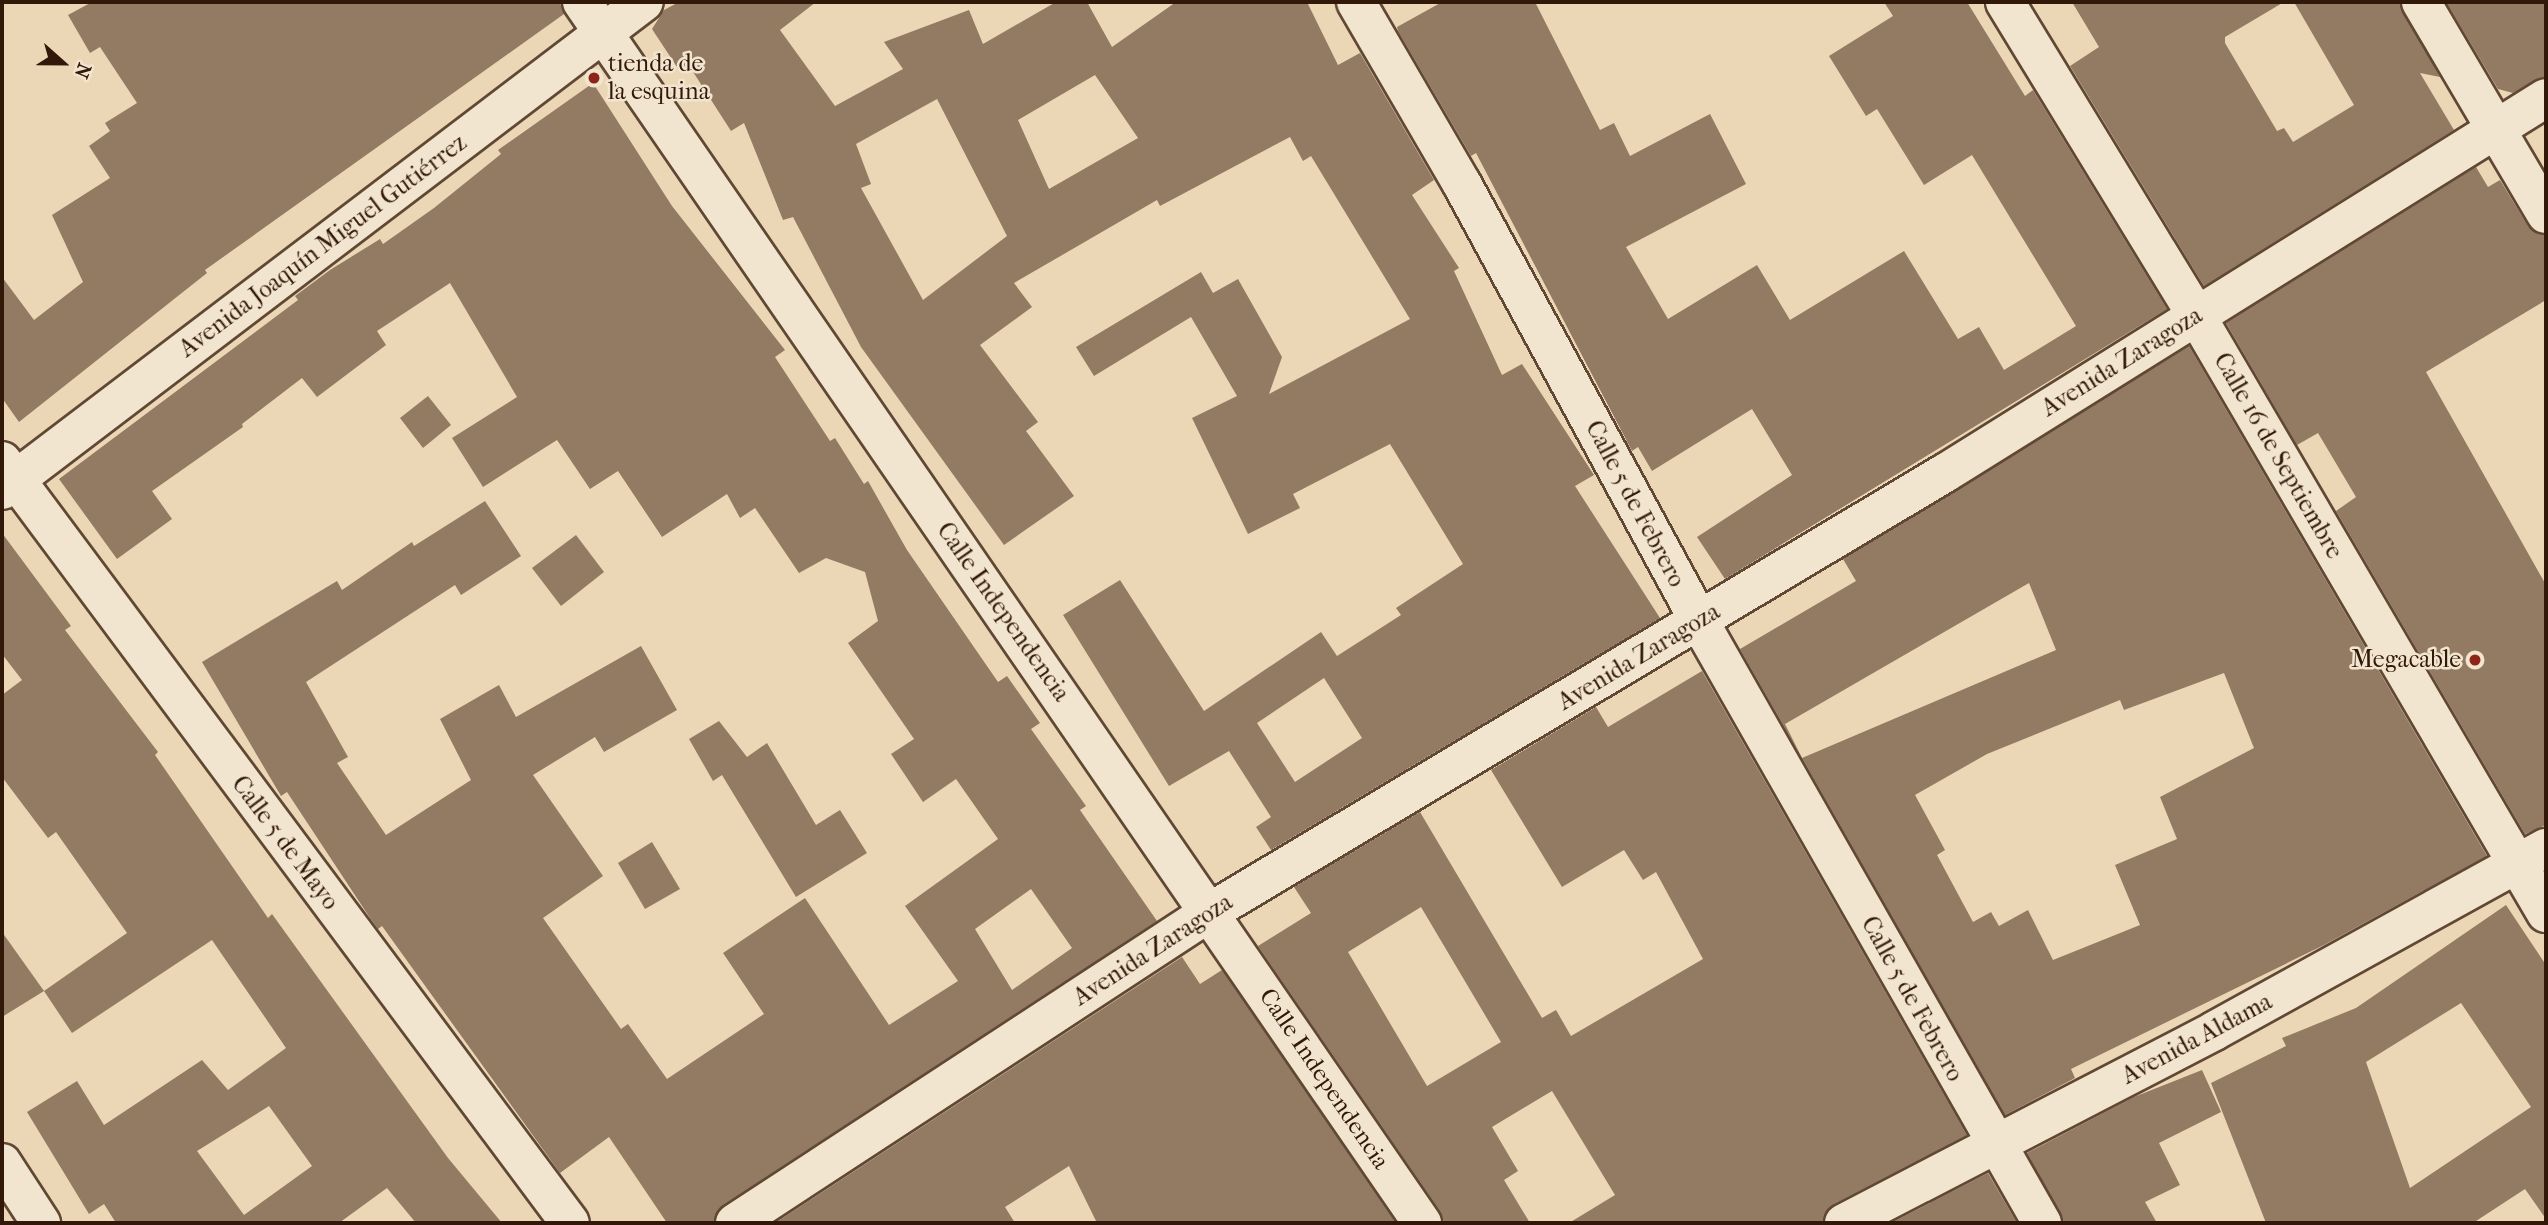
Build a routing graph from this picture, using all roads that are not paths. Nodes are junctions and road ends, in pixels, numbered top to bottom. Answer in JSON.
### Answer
{"nodes":[{"id":1,"x":582,"y":2,"type":"edge"},
{"id":2,"x":644,"y":2,"type":"edge"},
{"id":3,"x":1356,"y":2,"type":"edge"},
{"id":4,"x":2005,"y":2,"type":"edge"},
{"id":5,"x":2421,"y":2,"type":"edge"},
{"id":6,"x":603,"y":34,"type":"junction"},
{"id":7,"x":2546,"y":98,"type":"edge"},
{"id":8,"x":2496,"y":129,"type":"junction"},
{"id":9,"x":2546,"y":214,"type":"edge"},
{"id":10,"x":2196,"y":316,"type":"junction"},
{"id":11,"x":6,"y":477,"type":"edge"},
{"id":12,"x":1699,"y":621,"type":"junction"},
{"id":13,"x":2531,"y":856,"type":"edge"},
{"id":14,"x":1210,"y":912,"type":"junction"},
{"id":15,"x":2546,"y":913,"type":"edge"},
{"id":16,"x":1994,"y":1146,"type":"junction"},
{"id":17,"x":2,"y":1163,"type":"edge"},
{"id":18,"x":41,"y":1223,"type":"edge"},
{"id":19,"x":569,"y":1223,"type":"edge"},
{"id":20,"x":735,"y":1223,"type":"edge"},
{"id":21,"x":1422,"y":1223,"type":"edge"},
{"id":22,"x":1844,"y":1223,"type":"edge"},
{"id":23,"x":2042,"y":1223,"type":"edge"}],
"edges":[{"from":1,"to":6,"type":"street","name":"Calle Independencia"},
{"from":2,"to":6,"type":"street","name":"Avenida Joaquín Miguel Gutiérrez"},
{"from":3,"to":12,"type":"street","name":"Calle 5 de Febrero"},
{"from":4,"to":10,"type":"street","name":"Calle 16 de Septiembre"},
{"from":5,"to":8,"type":"street"},
{"from":6,"to":11,"type":"street","name":"Avenida Joaquín Miguel Gutiérrez"},
{"from":6,"to":14,"type":"street","name":"Calle Independencia"},
{"from":7,"to":8,"type":"street","name":"Avenida Zaragoza"},
{"from":8,"to":9,"type":"street"},
{"from":8,"to":10,"type":"street","name":"Avenida Zaragoza"},
{"from":10,"to":12,"type":"street","name":"Avenida Zaragoza"},
{"from":10,"to":13,"type":"street","name":"Calle 16 de Septiembre"},
{"from":11,"to":19,"type":"street","name":"Calle 5 de Mayo"},
{"from":12,"to":14,"type":"street","name":"Avenida Zaragoza"},
{"from":12,"to":16,"type":"street","name":"Calle 5 de Febrero"},
{"from":13,"to":15,"type":"street","name":"Calle 16 de Septiembre"},
{"from":13,"to":16,"type":"street","name":"Avenida Aldama"},
{"from":14,"to":20,"type":"street","name":"Avenida Zaragoza"},
{"from":14,"to":21,"type":"street","name":"Calle Independencia"},
{"from":16,"to":22,"type":"street","name":"Avenida Aldama"},
{"from":16,"to":23,"type":"street","name":"Calle 5 de Febrero"},
{"from":17,"to":18,"type":"street"}]}
